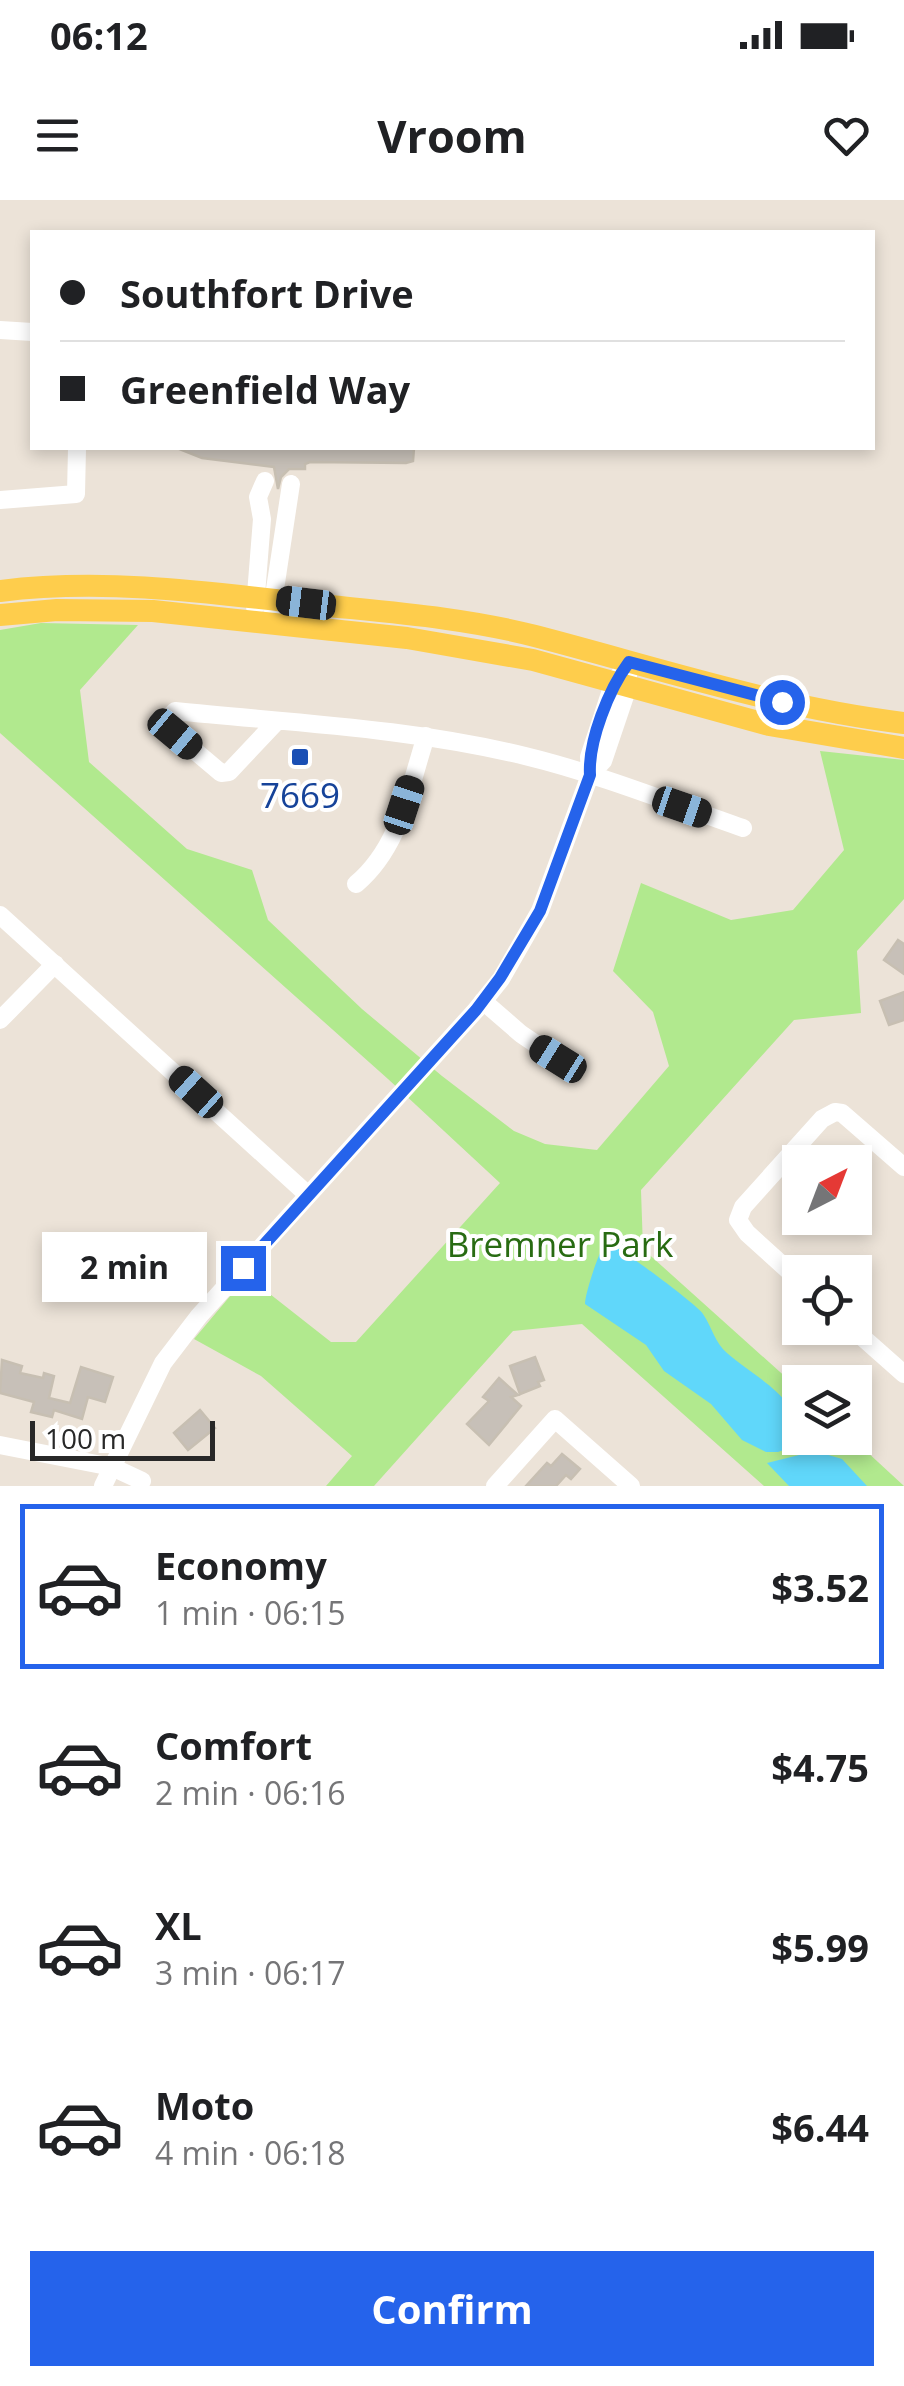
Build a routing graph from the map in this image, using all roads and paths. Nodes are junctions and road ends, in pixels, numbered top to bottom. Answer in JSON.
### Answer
{"nodes":[{"id":1,"x":0,"y":330,"type":"edge"},
{"id":2,"x":30,"y":332,"type":"edge"},
{"id":3,"x":76,"y":450,"type":"edge"},
{"id":4,"x":265,"y":481,"type":"dead end"},
{"id":5,"x":291,"y":484,"type":"dead end"},
{"id":6,"x":0,"y":500,"type":"edge"},
{"id":7,"x":0,"y":591,"type":"edge"},
{"id":8,"x":264,"y":598,"type":"junction"},
{"id":9,"x":0,"y":615,"type":"edge"},
{"id":10,"x":263,"y":623,"type":"junction"},
{"id":11,"x":629,"y":662,"type":"junction"},
{"id":12,"x":621,"y":684,"type":"junction"},
{"id":13,"x":277,"y":722,"type":"junction"},
{"id":14,"x":904,"y":722,"type":"edge"},
{"id":15,"x":426,"y":736,"type":"junction"},
{"id":16,"x":904,"y":748,"type":"edge"},
{"id":17,"x":590,"y":775,"type":"junction"},
{"id":18,"x":744,"y":828,"type":"dead end"},
{"id":19,"x":356,"y":884,"type":"dead end"},
{"id":20,"x":0,"y":915,"type":"edge"},
{"id":21,"x":55,"y":964,"type":"junction"},
{"id":22,"x":483,"y":1002,"type":"junction"},
{"id":23,"x":0,"y":1020,"type":"edge"},
{"id":24,"x":558,"y":1059,"type":"dead end"},
{"id":25,"x":904,"y":1166,"type":"edge"},
{"id":26,"x":308,"y":1195,"type":"junction"},
{"id":27,"x":782,"y":1265,"type":"edge"},
{"id":28,"x":871,"y":1345,"type":"edge"},
{"id":29,"x":904,"y":1374,"type":"edge"},
{"id":30,"x":0,"y":1445,"type":"edge"},
{"id":31,"x":112,"y":1467,"type":"junction"},
{"id":32,"x":142,"y":1481,"type":"dead end"},
{"id":33,"x":621,"y":1483,"type":"edge"},
{"id":34,"x":102,"y":1486,"type":"edge"},
{"id":35,"x":495,"y":1486,"type":"edge"}],
"edges":[{"from":1,"to":2,"type":"street"},
{"from":3,"to":6,"type":"street"},
{"from":4,"to":8,"type":"street"},
{"from":5,"to":8,"type":"street"},
{"from":7,"to":8,"type":"main road"},
{"from":8,"to":10,"type":"street"},
{"from":8,"to":11,"type":"main road"},
{"from":9,"to":10,"type":"main road"},
{"from":10,"to":12,"type":"main road"},
{"from":11,"to":12,"type":"street"},
{"from":11,"to":14,"type":"main road"},
{"from":12,"to":16,"type":"main road"},
{"from":12,"to":17,"type":"street"},
{"from":13,"to":13,"type":"street"},
{"from":13,"to":15,"type":"street"},
{"from":15,"to":17,"type":"street"},
{"from":15,"to":19,"type":"street"},
{"from":17,"to":18,"type":"street"},
{"from":17,"to":22,"type":"street"},
{"from":20,"to":21,"type":"street"},
{"from":21,"to":23,"type":"street"},
{"from":21,"to":26,"type":"street"},
{"from":22,"to":24,"type":"street"},
{"from":22,"to":26,"type":"street"},
{"from":25,"to":27,"type":"street"},
{"from":26,"to":31,"type":"street"},
{"from":28,"to":29,"type":"street"},
{"from":30,"to":31,"type":"street"},
{"from":31,"to":32,"type":"street"},
{"from":31,"to":34,"type":"street"},
{"from":33,"to":35,"type":"street"}]}
